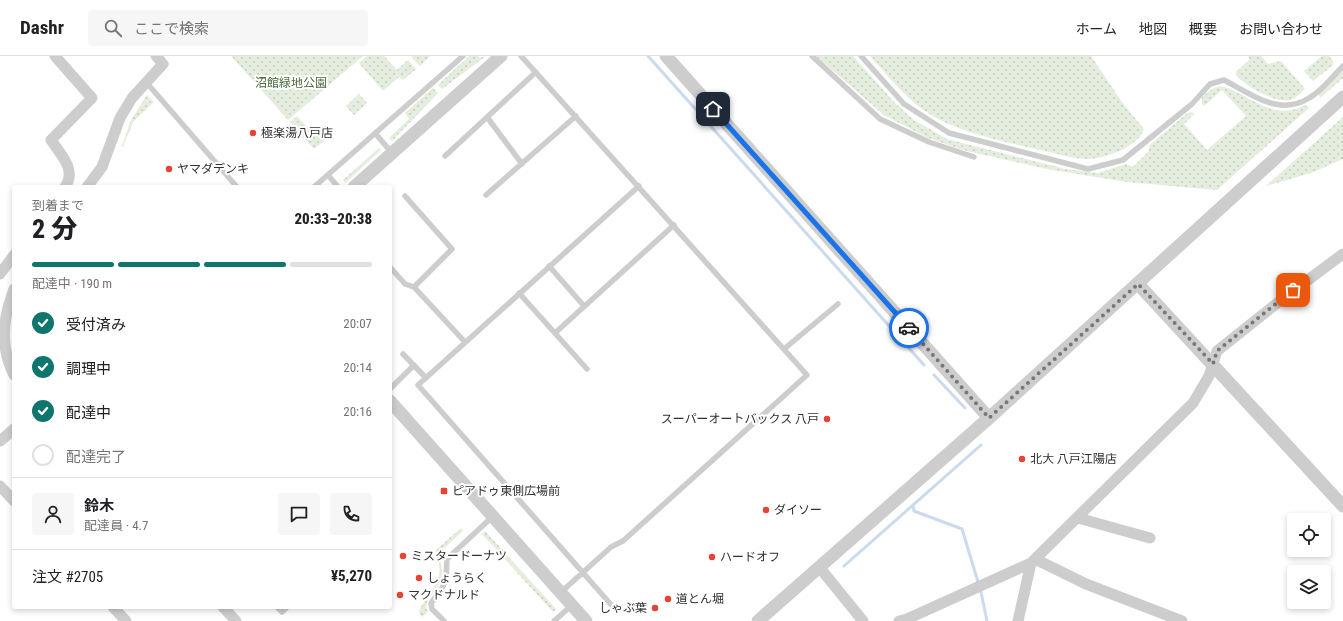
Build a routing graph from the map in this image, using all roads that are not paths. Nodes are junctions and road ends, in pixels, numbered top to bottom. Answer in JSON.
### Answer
{"nodes":[{"id":1,"x":56,"y":56,"type":"edge"},
{"id":2,"x":156,"y":56,"type":"edge"},
{"id":3,"x":463,"y":56,"type":"edge"},
{"id":4,"x":501,"y":56,"type":"edge"},
{"id":5,"x":521,"y":56,"type":"edge"},
{"id":6,"x":666,"y":56,"type":"edge"},
{"id":7,"x":812,"y":56,"type":"edge"},
{"id":8,"x":861,"y":56,"type":"edge"},
{"id":9,"x":1343,"y":66,"type":"edge"},
{"id":10,"x":536,"y":72,"type":"junction"},
{"id":11,"x":146,"y":81,"type":"junction"},
{"id":12,"x":1343,"y":97,"type":"edge"},
{"id":13,"x":576,"y":116,"type":"junction"},
{"id":14,"x":487,"y":118,"type":"junction"},
{"id":15,"x":375,"y":133,"type":"junction"},
{"id":16,"x":393,"y":153,"type":"junction"},
{"id":17,"x":445,"y":156,"type":"dead end"},
{"id":18,"x":974,"y":157,"type":"dead end"},
{"id":19,"x":522,"y":164,"type":"junction"},
{"id":20,"x":328,"y":175,"type":"junction"},
{"id":21,"x":66,"y":185,"type":"edge"},
{"id":22,"x":88,"y":185,"type":"edge"},
{"id":23,"x":235,"y":185,"type":"edge"},
{"id":24,"x":316,"y":185,"type":"edge"},
{"id":25,"x":336,"y":185,"type":"edge"},
{"id":26,"x":356,"y":185,"type":"edge"},
{"id":27,"x":639,"y":186,"type":"junction"},
{"id":28,"x":486,"y":195,"type":"dead end"},
{"id":29,"x":405,"y":196,"type":"dead end"},
{"id":30,"x":674,"y":225,"type":"junction"},
{"id":31,"x":1343,"y":254,"type":"edge"},
{"id":32,"x":12,"y":258,"type":"edge"},
{"id":33,"x":549,"y":266,"type":"junction"},
{"id":34,"x":392,"y":269,"type":"edge"},
{"id":35,"x":0,"y":274,"type":"edge"},
{"id":36,"x":1138,"y":284,"type":"junction"},
{"id":37,"x":414,"y":287,"type":"junction"},
{"id":38,"x":519,"y":293,"type":"junction"},
{"id":39,"x":12,"y":294,"type":"edge"},
{"id":40,"x":838,"y":304,"type":"dead end"},
{"id":41,"x":584,"y":306,"type":"junction"},
{"id":42,"x":555,"y":333,"type":"junction"},
{"id":43,"x":465,"y":342,"type":"junction"},
{"id":44,"x":784,"y":349,"type":"junction"},
{"id":45,"x":403,"y":354,"type":"dead end"},
{"id":46,"x":1213,"y":364,"type":"junction"},
{"id":47,"x":414,"y":365,"type":"junction"},
{"id":48,"x":587,"y":369,"type":"dead end"},
{"id":49,"x":12,"y":372,"type":"edge"},
{"id":50,"x":426,"y":378,"type":"junction"},
{"id":51,"x":392,"y":387,"type":"edge"},
{"id":52,"x":392,"y":403,"type":"edge"},
{"id":53,"x":989,"y":418,"type":"junction"},
{"id":54,"x":12,"y":431,"type":"edge"},
{"id":55,"x":0,"y":441,"type":"edge"},
{"id":56,"x":0,"y":486,"type":"edge"},
{"id":57,"x":1341,"y":498,"type":"edge"},
{"id":58,"x":12,"y":499,"type":"edge"},
{"id":59,"x":492,"y":517,"type":"junction"},
{"id":60,"x":1078,"y":518,"type":"junction"},
{"id":61,"x":1150,"y":538,"type":"dead end"},
{"id":62,"x":1033,"y":561,"type":"junction"},
{"id":63,"x":820,"y":568,"type":"junction"},
{"id":64,"x":583,"y":572,"type":"junction"},
{"id":65,"x":560,"y":593,"type":"junction"},
{"id":66,"x":571,"y":606,"type":"junction"},
{"id":67,"x":614,"y":608,"type":"dead end"},
{"id":68,"x":115,"y":609,"type":"edge"},
{"id":69,"x":225,"y":609,"type":"edge"},
{"id":70,"x":126,"y":621,"type":"edge"},
{"id":71,"x":236,"y":621,"type":"edge"},
{"id":72,"x":444,"y":621,"type":"edge"},
{"id":73,"x":554,"y":621,"type":"edge"},
{"id":74,"x":586,"y":621,"type":"edge"},
{"id":75,"x":758,"y":621,"type":"edge"},
{"id":76,"x":863,"y":621,"type":"edge"},
{"id":77,"x":899,"y":621,"type":"edge"},
{"id":78,"x":1018,"y":621,"type":"edge"},
{"id":79,"x":1182,"y":621,"type":"edge"}],
"edges":[{"from":1,"to":21,"type":"street"},
{"from":2,"to":11,"type":"street"},
{"from":3,"to":15,"type":"lane"},
{"from":4,"to":16,"type":"street"},
{"from":5,"to":10,"type":"lane"},
{"from":6,"to":53,"type":"street"},
{"from":7,"to":18,"type":"lane"},
{"from":8,"to":9,"type":"lane"},
{"from":10,"to":13,"type":"lane"},
{"from":10,"to":14,"type":"lane"},
{"from":11,"to":22,"type":"street"},
{"from":11,"to":23,"type":"lane"},
{"from":12,"to":36,"type":"street"},
{"from":13,"to":19,"type":"lane"},
{"from":13,"to":27,"type":"lane"},
{"from":14,"to":17,"type":"lane"},
{"from":14,"to":19,"type":"lane"},
{"from":15,"to":16,"type":"lane"},
{"from":15,"to":20,"type":"lane"},
{"from":16,"to":26,"type":"street"},
{"from":19,"to":28,"type":"lane"},
{"from":20,"to":24,"type":"lane"},
{"from":20,"to":25,"type":"lane"},
{"from":27,"to":30,"type":"lane"},
{"from":27,"to":33,"type":"lane"},
{"from":29,"to":37,"type":"lane"},
{"from":30,"to":41,"type":"lane"},
{"from":30,"to":44,"type":"lane"},
{"from":31,"to":46,"type":"street"},
{"from":32,"to":35,"type":"street"},
{"from":33,"to":38,"type":"lane"},
{"from":33,"to":41,"type":"lane"},
{"from":34,"to":37,"type":"lane"},
{"from":36,"to":46,"type":"street"},
{"from":36,"to":53,"type":"street"},
{"from":37,"to":43,"type":"lane"},
{"from":38,"to":42,"type":"lane"},
{"from":38,"to":43,"type":"lane"},
{"from":39,"to":49,"type":"street"},
{"from":40,"to":44,"type":"lane"},
{"from":41,"to":42,"type":"lane"},
{"from":42,"to":48,"type":"lane"},
{"from":43,"to":50,"type":"lane"},
{"from":44,"to":64,"type":"lane"},
{"from":45,"to":47,"type":"lane"},
{"from":46,"to":57,"type":"street"},
{"from":46,"to":60,"type":"street"},
{"from":47,"to":50,"type":"lane"},
{"from":47,"to":51,"type":"lane"},
{"from":50,"to":64,"type":"lane"},
{"from":52,"to":59,"type":"street"},
{"from":53,"to":63,"type":"street"},
{"from":54,"to":55,"type":"street"},
{"from":56,"to":58,"type":"street"},
{"from":59,"to":65,"type":"street"},
{"from":59,"to":72,"type":"lane"},
{"from":60,"to":61,"type":"street"},
{"from":60,"to":62,"type":"street"},
{"from":62,"to":77,"type":"street"},
{"from":62,"to":78,"type":"street"},
{"from":62,"to":79,"type":"street"},
{"from":63,"to":75,"type":"street"},
{"from":63,"to":76,"type":"street"},
{"from":64,"to":65,"type":"lane"},
{"from":64,"to":67,"type":"lane"},
{"from":65,"to":66,"type":"street"},
{"from":66,"to":73,"type":"lane"},
{"from":66,"to":74,"type":"street"},
{"from":68,"to":70,"type":"street"},
{"from":69,"to":71,"type":"street"}]}
